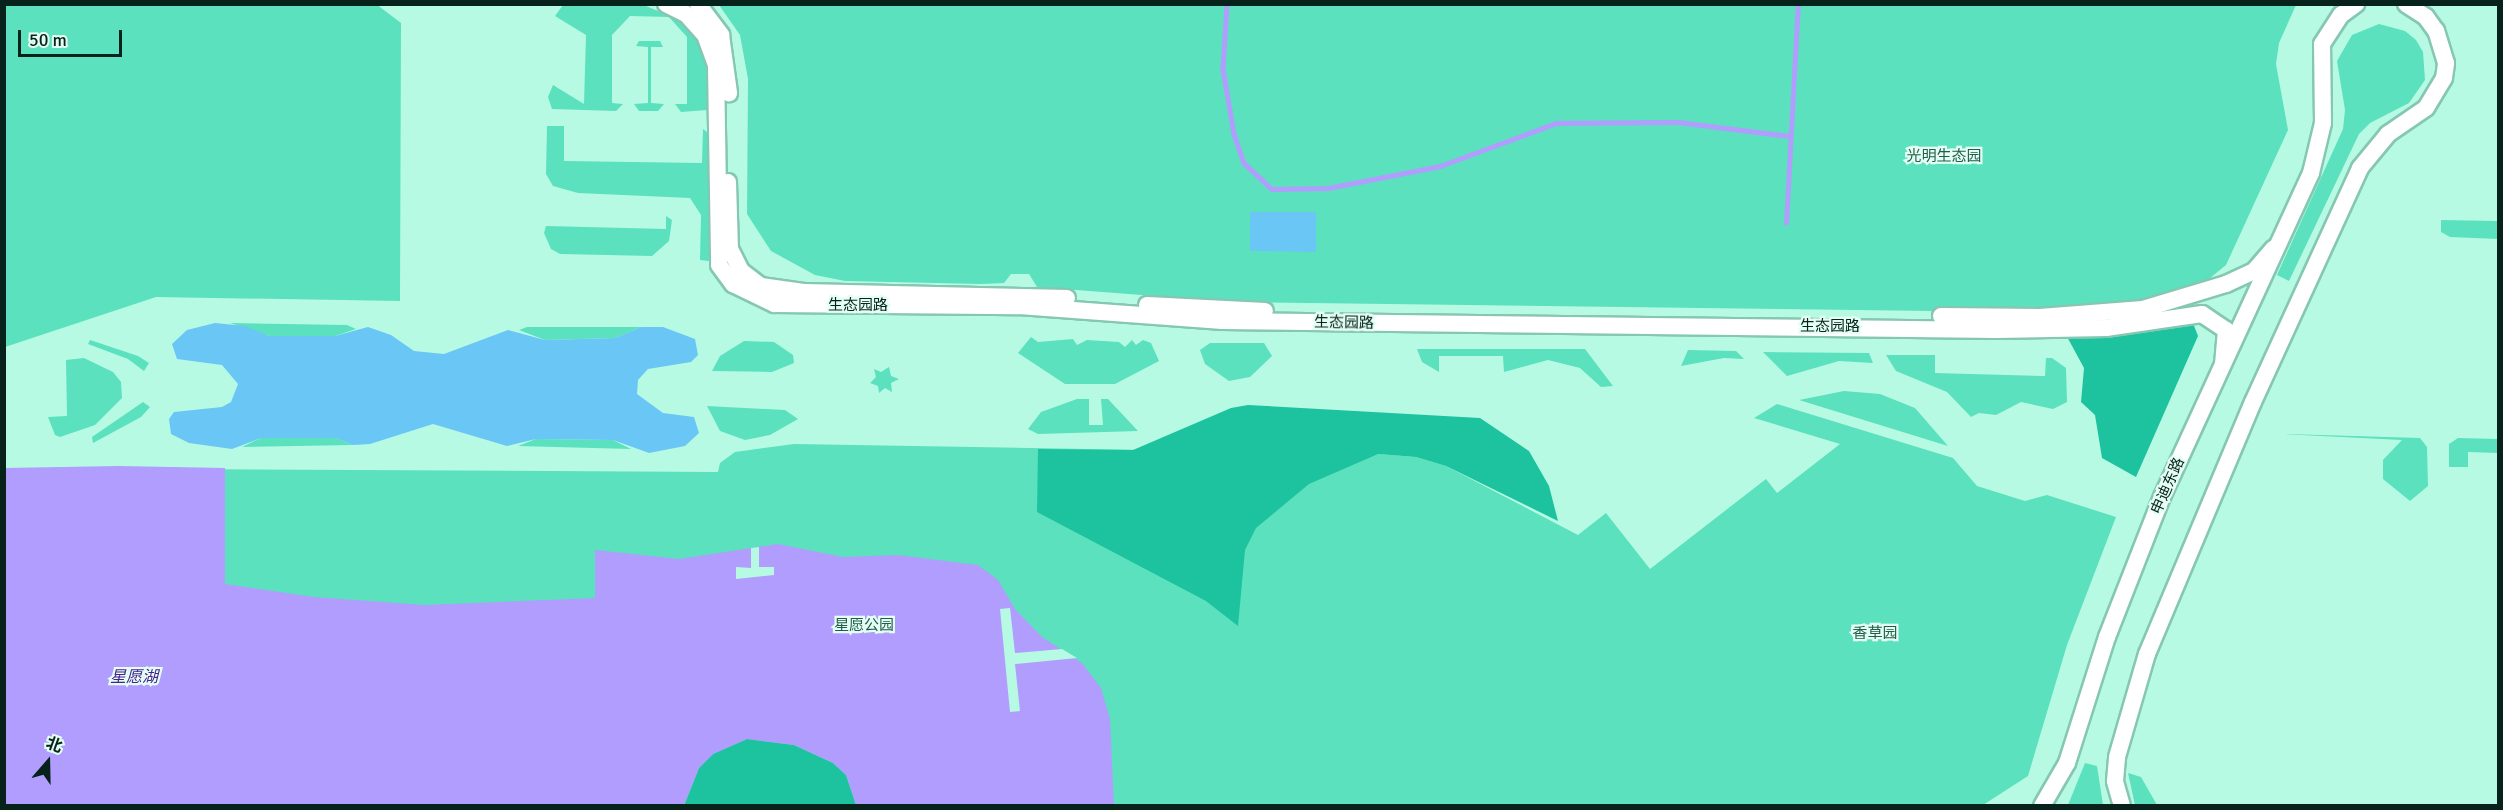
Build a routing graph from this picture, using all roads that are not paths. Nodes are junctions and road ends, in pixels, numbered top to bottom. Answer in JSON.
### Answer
{"nodes":[{"id":1,"x":666,"y":4,"type":"edge"},
{"id":2,"x":698,"y":4,"type":"edge"},
{"id":3,"x":2356,"y":4,"type":"edge"},
{"id":4,"x":2406,"y":4,"type":"edge"},
{"id":5,"x":2274,"y":248,"type":"junction"},
{"id":6,"x":2223,"y":363,"type":"junction"},
{"id":7,"x":2042,"y":806,"type":"edge"},
{"id":8,"x":2122,"y":806,"type":"edge"}],
"edges":[{"from":1,"to":6,"type":"street","name":"生态园路"},
{"from":2,"to":5,"type":"street","name":"生态园路"},
{"from":3,"to":5,"type":"street","name":"申迪东路"},
{"from":4,"to":8,"type":"street"},
{"from":5,"to":6,"type":"street","name":"申迪东路"},
{"from":6,"to":7,"type":"street","name":"申迪东路"}]}
